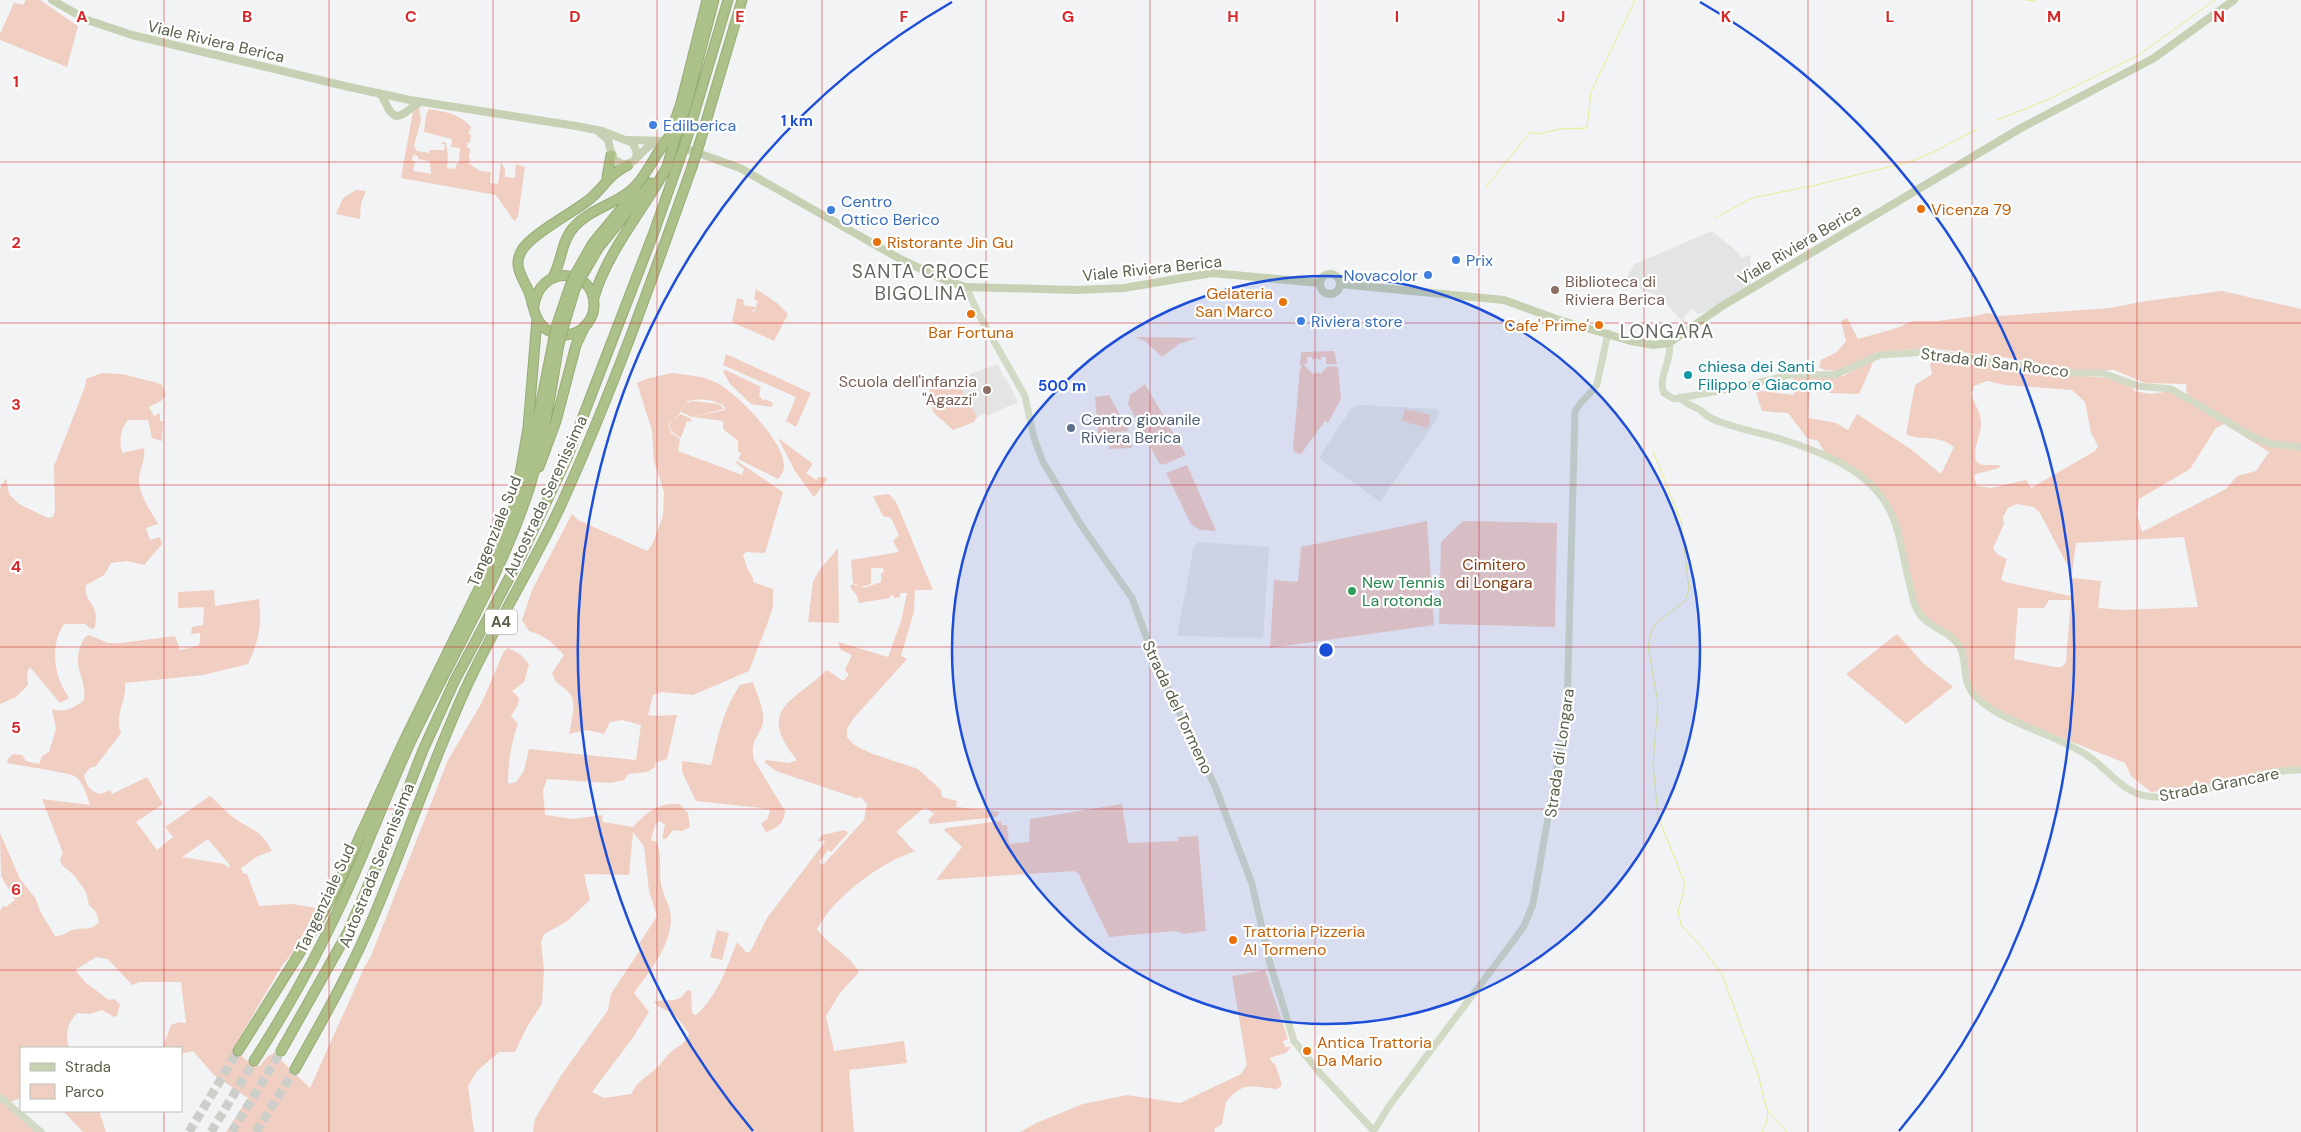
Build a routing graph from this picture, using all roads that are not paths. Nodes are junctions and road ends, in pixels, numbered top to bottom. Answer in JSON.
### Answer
{"nodes":[{"id":1,"x":52,"y":0,"type":"edge"},
{"id":2,"x":707,"y":0,"type":"edge"},
{"id":3,"x":714,"y":0,"type":"edge"},
{"id":4,"x":728,"y":0,"type":"edge"},
{"id":5,"x":742,"y":0,"type":"edge"},
{"id":6,"x":2234,"y":0,"type":"edge"},
{"id":7,"x":379,"y":93,"type":"junction"},
{"id":8,"x":400,"y":97,"type":"junction"},
{"id":9,"x":422,"y":101,"type":"junction"},
{"id":10,"x":388,"y":108,"type":"junction"},
{"id":11,"x":408,"y":109,"type":"junction"},
{"id":12,"x":593,"y":129,"type":"junction"},
{"id":13,"x":673,"y":136,"type":"junction"},
{"id":14,"x":628,"y":140,"type":"junction"},
{"id":15,"x":663,"y":148,"type":"junction"},
{"id":16,"x":611,"y":153,"type":"junction"},
{"id":17,"x":632,"y":162,"type":"junction"},
{"id":18,"x":602,"y":186,"type":"junction"},
{"id":19,"x":521,"y":275,"type":"junction"},
{"id":20,"x":549,"y":280,"type":"junction"},
{"id":21,"x":1320,"y":283,"type":"junction"},
{"id":22,"x":1340,"y":284,"type":"junction"},
{"id":23,"x":966,"y":287,"type":"junction"},
{"id":24,"x":594,"y":298,"type":"junction"},
{"id":25,"x":534,"y":306,"type":"junction"},
{"id":26,"x":537,"y":318,"type":"junction"},
{"id":27,"x":585,"y":327,"type":"junction"},
{"id":28,"x":1608,"y":333,"type":"junction"},
{"id":29,"x":556,"y":343,"type":"junction"},
{"id":30,"x":1669,"y":343,"type":"junction"},
{"id":31,"x":1680,"y":397,"type":"junction"},
{"id":32,"x":2301,"y":447,"type":"edge"},
{"id":33,"x":530,"y":485,"type":"junction"},
{"id":34,"x":508,"y":527,"type":"junction"},
{"id":35,"x":2301,"y":770,"type":"edge"},
{"id":36,"x":238,"y":1051,"type":"tunnel mouth"},
{"id":37,"x":281,"y":1051,"type":"tunnel mouth"},
{"id":38,"x":254,"y":1061,"type":"tunnel mouth"},
{"id":39,"x":294,"y":1069,"type":"tunnel mouth"},
{"id":40,"x":0,"y":1097,"type":"edge"},
{"id":41,"x":1373,"y":1131,"type":"edge"},
{"id":42,"x":41,"y":1132,"type":"edge"}],
"edges":[{"from":1,"to":7,"type":"main road","name":"Viale Riviera Berica"},
{"from":2,"to":13,"type":"highway","name":"Tangenziale Sud"},
{"from":3,"to":13,"type":"highway","name":"Tangenziale Sud"},
{"from":4,"to":37,"type":"highway","name":"Autostrada Serenissima","number":"A4","bridge":true},
{"from":5,"to":39,"type":"highway","name":"Autostrada Serenissima","number":"A4","bridge":true},
{"from":6,"to":30,"type":"main road","name":"Viale Riviera Berica"},
{"from":7,"to":8,"type":"main road","name":"Viale Riviera Berica"},
{"from":7,"to":10,"type":"main road"},
{"from":8,"to":9,"type":"main road","name":"Viale Riviera Berica"},
{"from":8,"to":10,"type":"main road"},
{"from":8,"to":11,"type":"main road"},
{"from":9,"to":11,"type":"main road"},
{"from":9,"to":12,"type":"main road","name":"Viale Riviera Berica"},
{"from":10,"to":11,"type":"main road"},
{"from":12,"to":14,"type":"main road","name":"Viale Riviera Berica"},
{"from":12,"to":16,"type":"main road"},
{"from":13,"to":15,"type":"highway","bridge":true},
{"from":13,"to":15,"type":"highway","name":"Tangenziale Sud","bridge":true},
{"from":14,"to":15,"type":"main road","name":"Viale Riviera Berica"},
{"from":14,"to":16,"type":"main road"},
{"from":14,"to":17,"type":"main road"},
{"from":15,"to":17,"type":"main road"},
{"from":15,"to":20,"type":"highway"},
{"from":15,"to":23,"type":"main road","name":"Viale Riviera Berica"},
{"from":15,"to":24,"type":"highway"},
{"from":15,"to":29,"type":"highway","name":"Tangenziale Sud","bridge":true},
{"from":16,"to":17,"type":"main road"},
{"from":16,"to":18,"type":"highway"},
{"from":17,"to":18,"type":"highway"},
{"from":18,"to":19,"type":"highway"},
{"from":19,"to":20,"type":"highway"},
{"from":19,"to":25,"type":"highway"},
{"from":20,"to":24,"type":"highway"},
{"from":20,"to":25,"type":"highway"},
{"from":21,"to":22,"type":"main road","name":"Viale Riviera Berica"},
{"from":21,"to":22,"type":"main road","name":"Viale Riviera Berica"},
{"from":21,"to":23,"type":"main road","name":"Viale Riviera Berica"},
{"from":22,"to":28,"type":"main road","name":"Viale Riviera Berica"},
{"from":23,"to":41,"type":"street","name":"Strada del Tormeno"},
{"from":24,"to":27,"type":"highway"},
{"from":25,"to":26,"type":"highway"},
{"from":26,"to":27,"type":"highway"},
{"from":26,"to":34,"type":"highway"},
{"from":27,"to":33,"type":"highway"},
{"from":28,"to":30,"type":"main road","name":"Viale Riviera Berica"},
{"from":28,"to":41,"type":"street","name":"Strada di Longara"},
{"from":29,"to":33,"type":"highway","name":"Tangenziale Sud"},
{"from":29,"to":34,"type":"highway","name":"Tangenziale Sud"},
{"from":30,"to":31,"type":"street"},
{"from":31,"to":32,"type":"street","name":"Strada di San Rocco"},
{"from":31,"to":35,"type":"street","name":"Strada Grancare"},
{"from":33,"to":38,"type":"highway","name":"Tangenziale Sud"},
{"from":34,"to":36,"type":"highway","name":"Tangenziale Sud"},
{"from":40,"to":42,"type":"street"}]}
